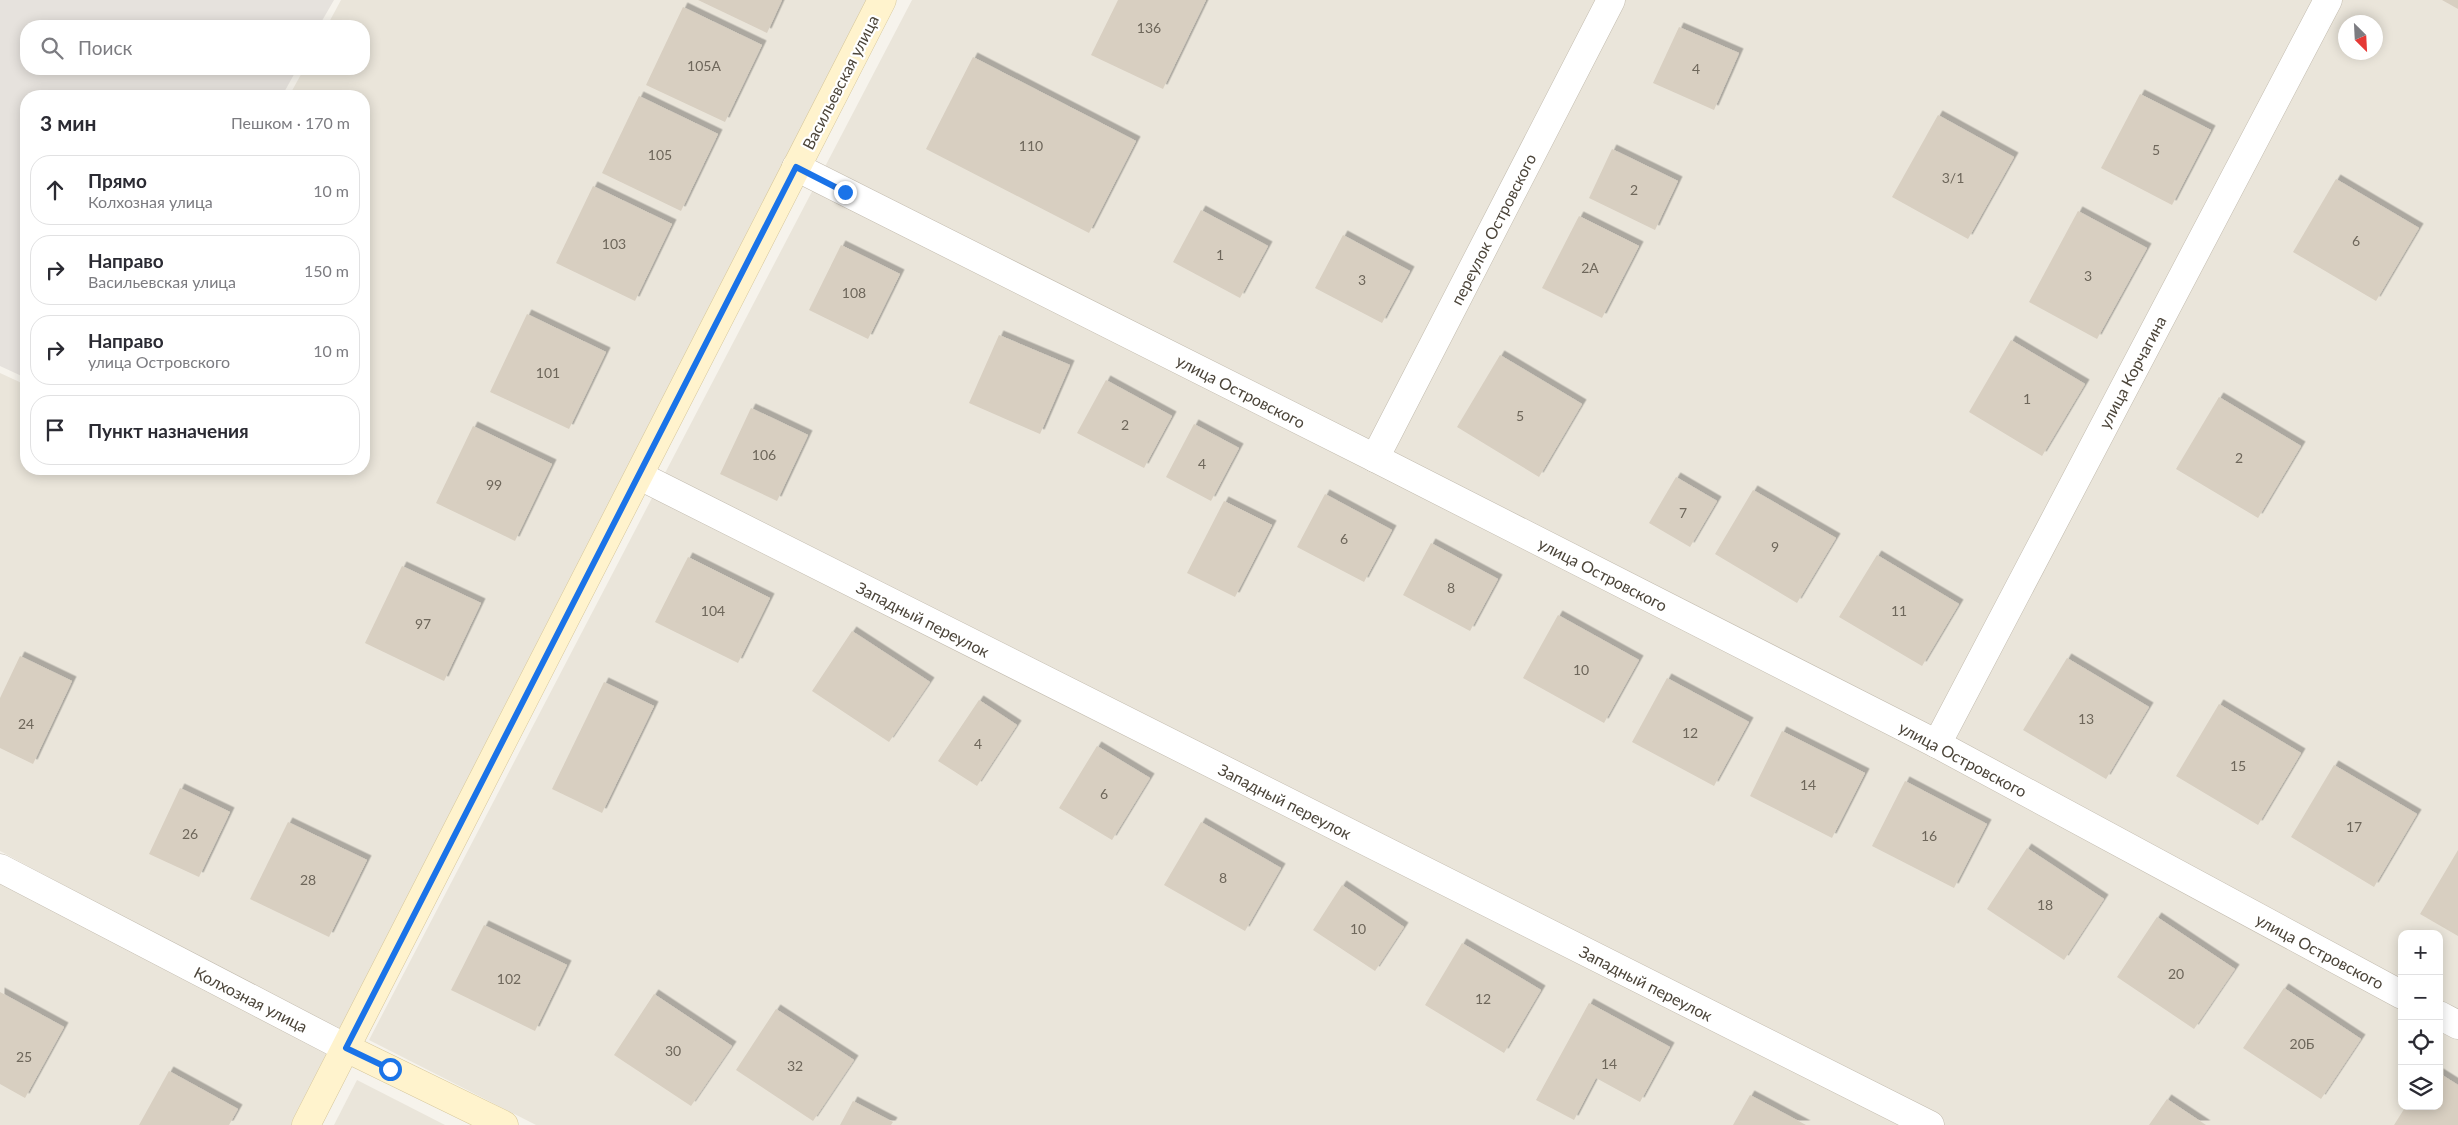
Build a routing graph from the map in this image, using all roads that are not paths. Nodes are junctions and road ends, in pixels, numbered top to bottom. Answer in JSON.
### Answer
{"nodes":[{"id":1,"x":882,"y":0,"type":"edge"},
{"id":2,"x":1611,"y":0,"type":"edge"},
{"id":3,"x":2328,"y":0,"type":"edge"},
{"id":4,"x":796,"y":167,"type":"junction"},
{"id":5,"x":1375,"y":458,"type":"junction"},
{"id":6,"x":640,"y":476,"type":"junction"},
{"id":7,"x":1937,"y":744,"type":"junction"},
{"id":8,"x":0,"y":868,"type":"edge"},
{"id":9,"x":2398,"y":993,"type":"edge"},
{"id":10,"x":2443,"y":1017,"type":"edge"},
{"id":11,"x":2458,"y":1025,"type":"edge"},
{"id":12,"x":346,"y":1048,"type":"junction"},
{"id":13,"x":306,"y":1125,"type":"edge"},
{"id":14,"x":504,"y":1125,"type":"edge"},
{"id":15,"x":1930,"y":1125,"type":"edge"}],
"edges":[{"from":1,"to":4,"type":"main road","name":"Васильевская улица"},
{"from":2,"to":5,"type":"street","name":"переулок Островского"},
{"from":3,"to":7,"type":"street","name":"улица Корчагина"},
{"from":4,"to":5,"type":"street","name":"улица Островского"},
{"from":4,"to":6,"type":"main road","name":"Васильевская улица"},
{"from":5,"to":7,"type":"street","name":"улица Островского"},
{"from":6,"to":12,"type":"main road","name":"Васильевская улица"},
{"from":6,"to":15,"type":"street","name":"Западный переулок"},
{"from":7,"to":9,"type":"street","name":"улица Островского"},
{"from":8,"to":12,"type":"street","name":"Колхозная улица"},
{"from":10,"to":11,"type":"street"},
{"from":12,"to":13,"type":"main road","name":"Васильевская улица"},
{"from":12,"to":14,"type":"main road","name":"Колхозная улица"}]}
